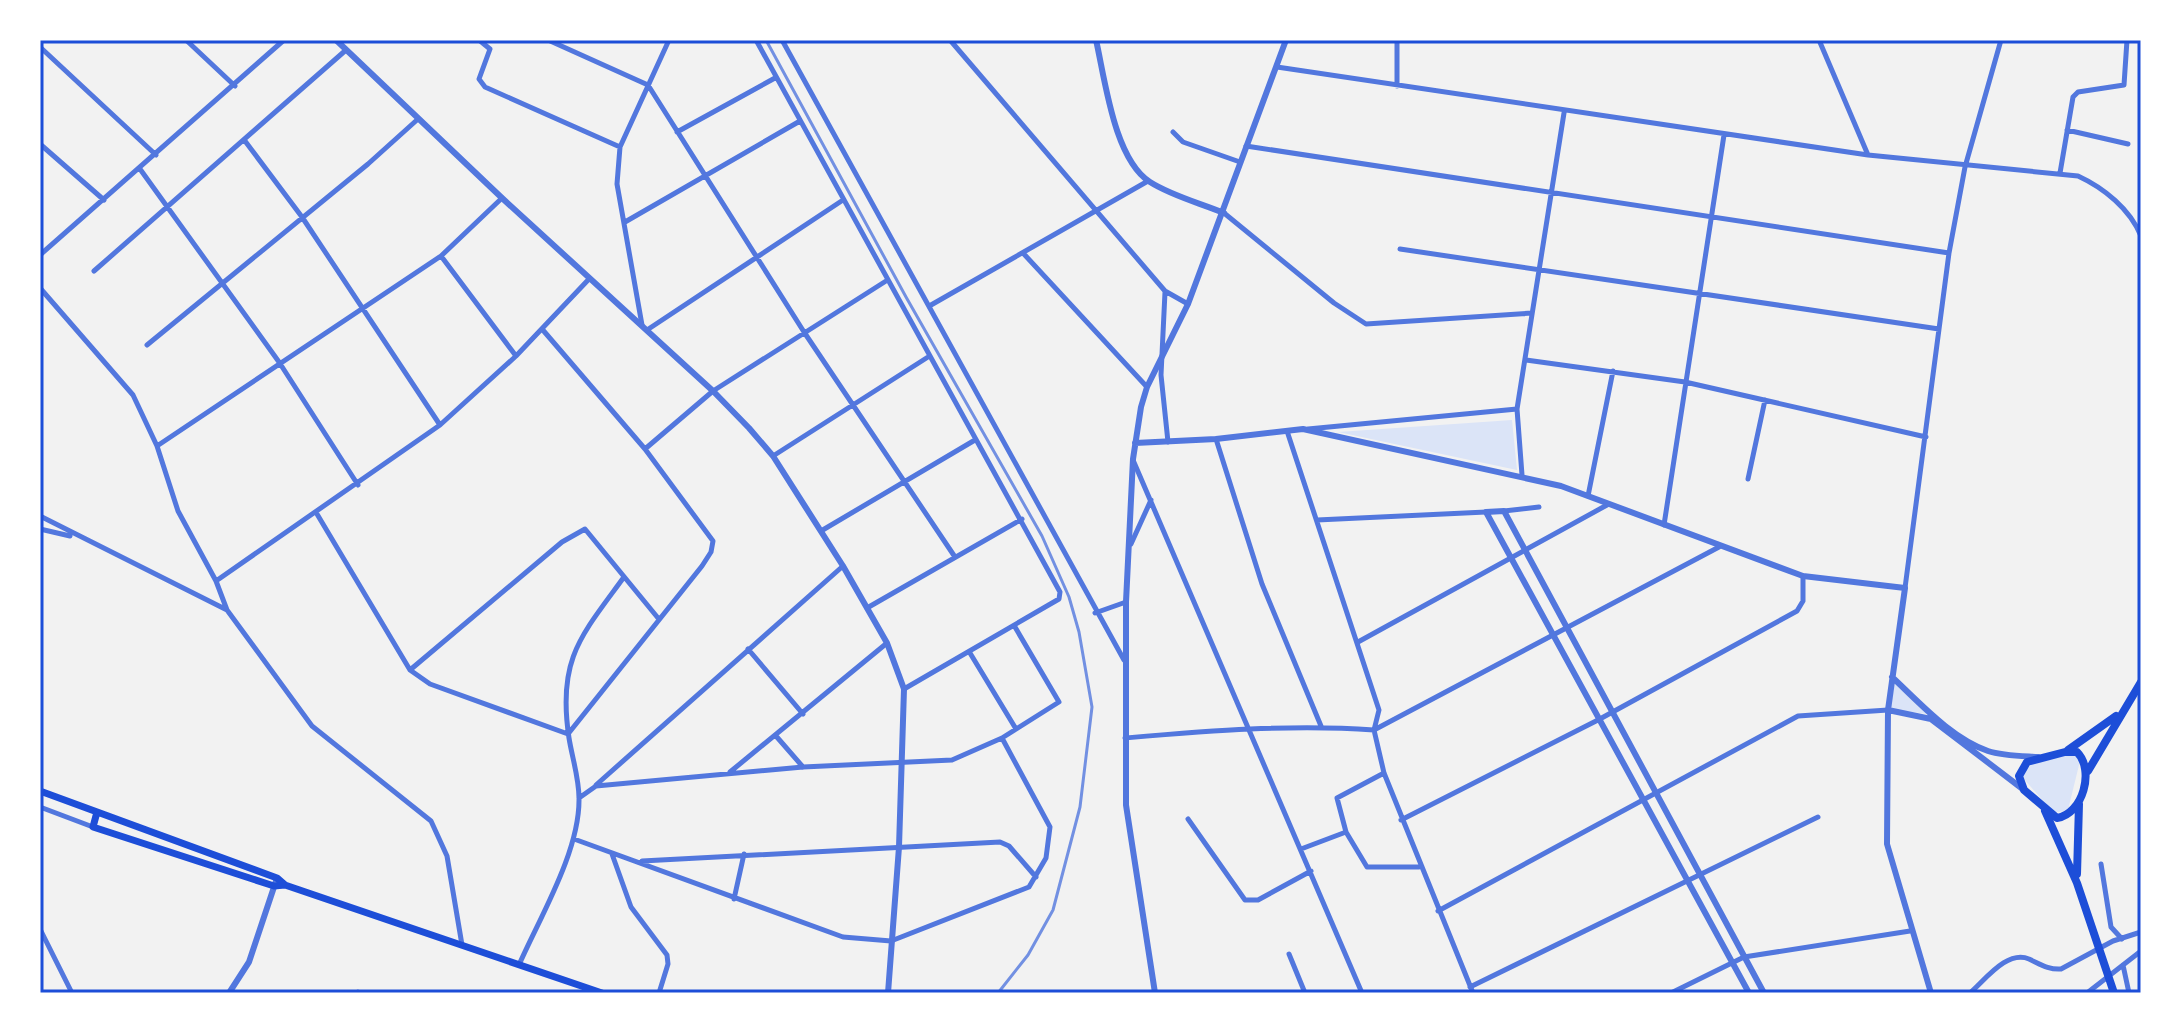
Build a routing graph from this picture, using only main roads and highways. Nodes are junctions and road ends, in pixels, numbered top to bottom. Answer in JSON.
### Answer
{"nodes":[{"id":1,"x":2141,"y":682,"type":"edge"},
{"id":2,"x":2127,"y":704,"type":"junction"},
{"id":3,"x":2065,"y":752,"type":"junction"},
{"id":4,"x":2087,"y":772,"type":"junction"},
{"id":5,"x":40,"y":791,"type":"edge"},
{"id":6,"x":2079,"y":799,"type":"junction"},
{"id":7,"x":2044,"y":810,"type":"junction"},
{"id":8,"x":97,"y":812,"type":"junction"},
{"id":9,"x":144,"y":830,"type":"junction"},
{"id":10,"x":140,"y":842,"type":"junction"},
{"id":11,"x":276,"y":882,"type":"junction"},
{"id":12,"x":2077,"y":883,"type":"junction"},
{"id":13,"x":590,"y":991,"type":"edge"},
{"id":14,"x":602,"y":993,"type":"edge"},
{"id":15,"x":2114,"y":993,"type":"edge"}],
"edges":[{"from":1,"to":2,"type":"main road"},
{"from":2,"to":3,"type":"main road"},
{"from":2,"to":4,"type":"main road"},
{"from":3,"to":4,"type":"main road"},
{"from":3,"to":7,"type":"main road"},
{"from":4,"to":6,"type":"main road"},
{"from":5,"to":8,"type":"main road"},
{"from":6,"to":7,"type":"main road"},
{"from":6,"to":12,"type":"main road"},
{"from":7,"to":12,"type":"main road"},
{"from":8,"to":9,"type":"main road"},
{"from":8,"to":10,"type":"main road"},
{"from":9,"to":10,"type":"main road"},
{"from":9,"to":11,"type":"main road"},
{"from":10,"to":11,"type":"main road"},
{"from":11,"to":13,"type":"main road"},
{"from":12,"to":15,"type":"main road"},
{"from":13,"to":14,"type":"main road"}]}
